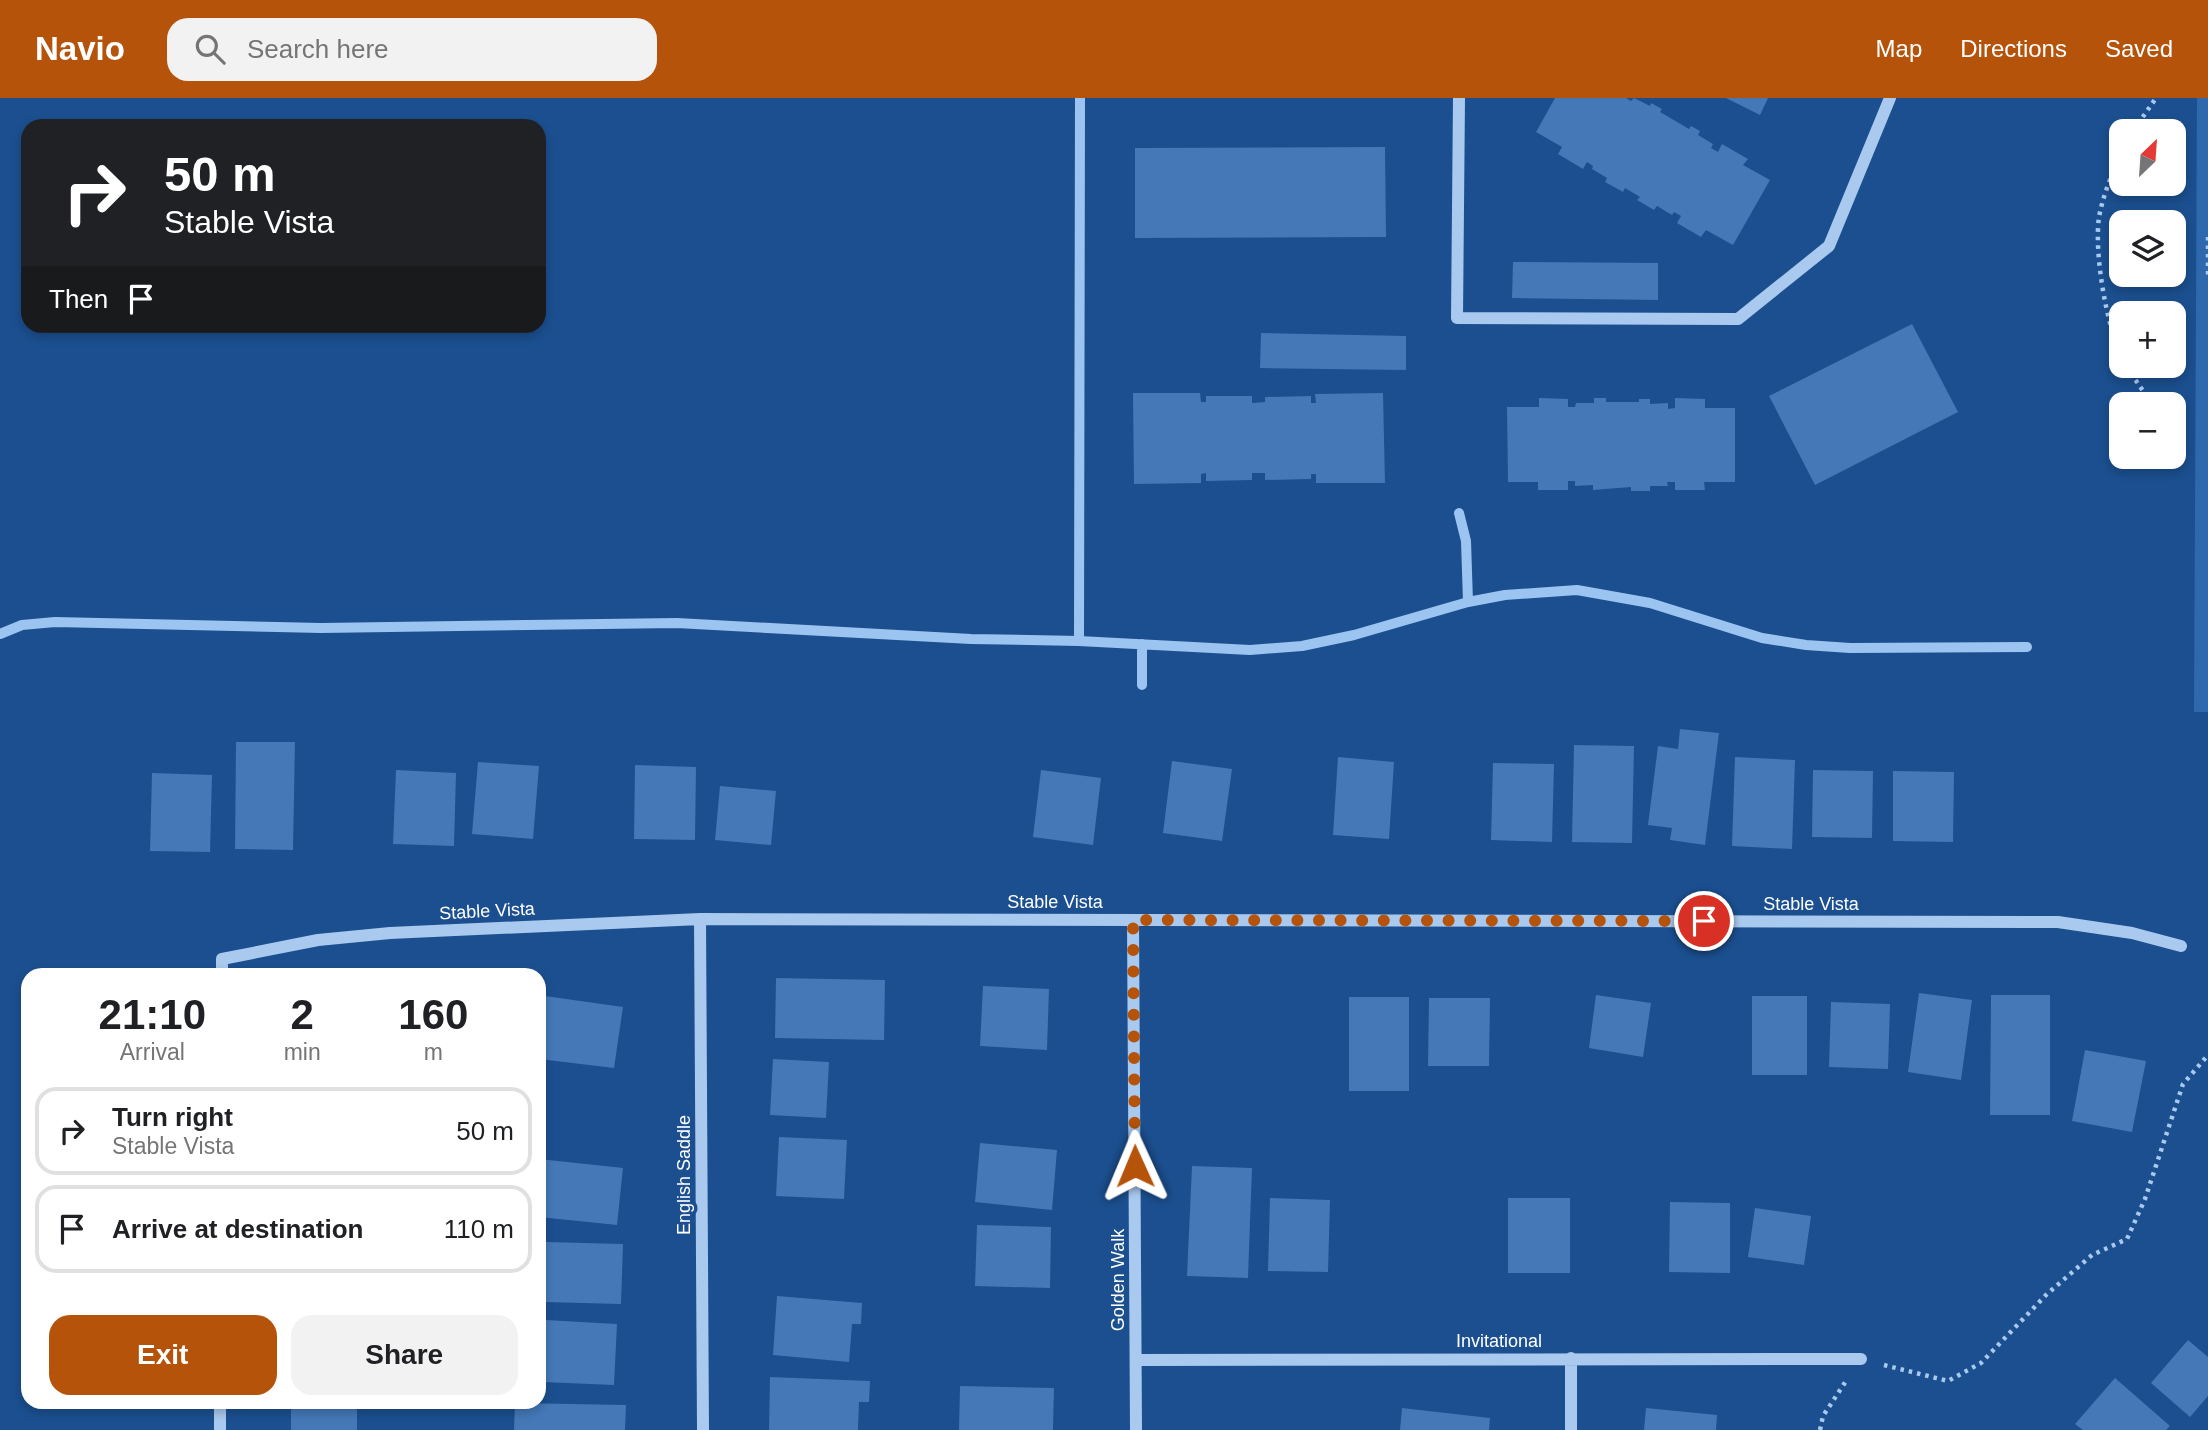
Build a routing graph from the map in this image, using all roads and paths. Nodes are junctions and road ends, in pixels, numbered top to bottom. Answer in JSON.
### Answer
{"nodes":[{"id":1,"x":1459,"y":98,"type":"edge"},
{"id":2,"x":1890,"y":98,"type":"edge"},
{"id":3,"x":2157,"y":98,"type":"edge"},
{"id":4,"x":2142,"y":119,"type":"edge"},
{"id":5,"x":2109,"y":186,"type":"edge"},
{"id":6,"x":2208,"y":237,"type":"edge"},
{"id":7,"x":2208,"y":279,"type":"edge"},
{"id":8,"x":2109,"y":319,"type":"edge"},
{"id":9,"x":700,"y":919,"type":"junction"},
{"id":10,"x":1133,"y":920,"type":"junction"},
{"id":11,"x":2181,"y":946,"type":"dead end"},
{"id":12,"x":222,"y":968,"type":"edge"},
{"id":13,"x":2208,"y":1055,"type":"edge"},
{"id":14,"x":1571,"y":1358,"type":"junction"},
{"id":15,"x":1861,"y":1359,"type":"junction"},
{"id":16,"x":1137,"y":1360,"type":"junction"},
{"id":17,"x":220,"y":1409,"type":"edge"},
{"id":18,"x":220,"y":1430,"type":"edge"},
{"id":19,"x":703,"y":1430,"type":"edge"},
{"id":20,"x":1136,"y":1430,"type":"edge"},
{"id":21,"x":1571,"y":1430,"type":"edge"},
{"id":22,"x":1820,"y":1430,"type":"edge"}],
"edges":[{"from":1,"to":2,"type":"street"},
{"from":3,"to":4,"type":"path"},
{"from":5,"to":8,"type":"path"},
{"from":6,"to":7,"type":"path"},
{"from":9,"to":10,"type":"street","name":"Stable Vista"},
{"from":9,"to":12,"type":"street","name":"Stable Vista"},
{"from":9,"to":19,"type":"street","name":"English Saddle"},
{"from":10,"to":11,"type":"street","name":"Stable Vista"},
{"from":10,"to":16,"type":"street","name":"Golden Walk"},
{"from":13,"to":15,"type":"path"},
{"from":14,"to":15,"type":"street","name":"Invitational"},
{"from":14,"to":16,"type":"street","name":"Invitational"},
{"from":14,"to":21,"type":"street"},
{"from":15,"to":22,"type":"path"},
{"from":16,"to":20,"type":"street","name":"Golden Walk"},
{"from":17,"to":18,"type":"street"}]}
